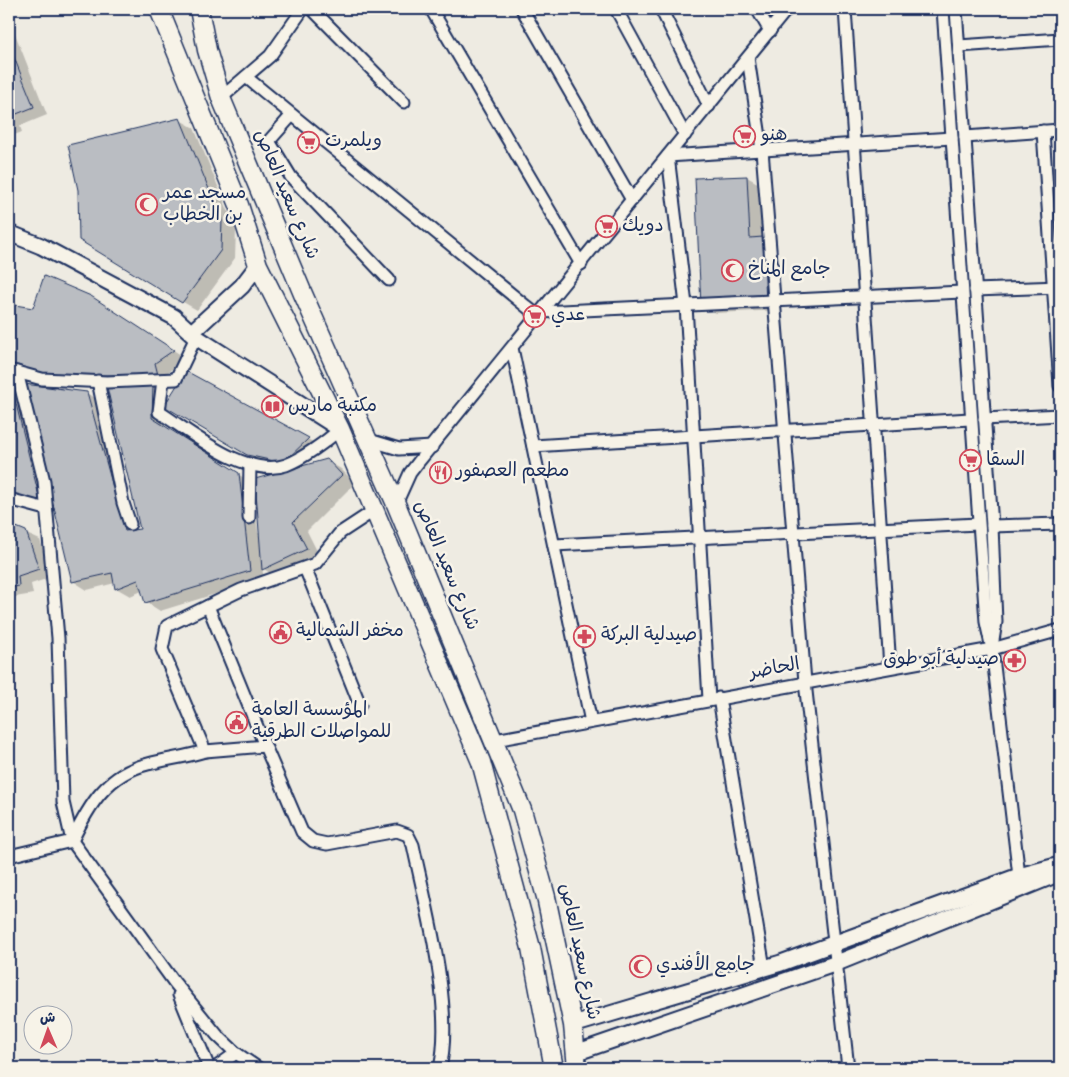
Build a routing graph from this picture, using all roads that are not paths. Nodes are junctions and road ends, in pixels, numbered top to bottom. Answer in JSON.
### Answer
{"nodes":[{"id":1,"x":159,"y":9,"type":"edge"},
{"id":2,"x":199,"y":9,"type":"edge"},
{"id":3,"x":303,"y":9,"type":"edge"},
{"id":4,"x":312,"y":9,"type":"edge"},
{"id":5,"x":431,"y":9,"type":"edge"},
{"id":6,"x":522,"y":9,"type":"edge"},
{"id":7,"x":616,"y":9,"type":"edge"},
{"id":8,"x":661,"y":9,"type":"edge"},
{"id":9,"x":757,"y":9,"type":"edge"},
{"id":10,"x":787,"y":9,"type":"edge"},
{"id":11,"x":845,"y":9,"type":"edge"},
{"id":12,"x":943,"y":9,"type":"edge"},
{"id":13,"x":956,"y":9,"type":"edge"},
{"id":14,"x":770,"y":32,"type":"junction"},
{"id":15,"x":1060,"y":39,"type":"edge"},
{"id":16,"x":959,"y":46,"type":"junction"},
{"id":17,"x":748,"y":58,"type":"junction"},
{"id":18,"x":246,"y":77,"type":"junction"},
{"id":19,"x":221,"y":98,"type":"junction"},
{"id":20,"x":404,"y":102,"type":"dead end"},
{"id":21,"x":708,"y":106,"type":"junction"},
{"id":22,"x":292,"y":115,"type":"junction"},
{"id":23,"x":1060,"y":130,"type":"edge"},
{"id":24,"x":1043,"y":131,"type":"junction"},
{"id":25,"x":685,"y":135,"type":"junction"},
{"id":26,"x":965,"y":137,"type":"junction"},
{"id":27,"x":952,"y":138,"type":"junction"},
{"id":28,"x":855,"y":144,"type":"junction"},
{"id":29,"x":762,"y":150,"type":"junction"},
{"id":30,"x":668,"y":156,"type":"junction"},
{"id":31,"x":632,"y":200,"type":"junction"},
{"id":32,"x":12,"y":237,"type":"edge"},
{"id":33,"x":581,"y":264,"type":"junction"},
{"id":34,"x":258,"y":265,"type":"junction"},
{"id":35,"x":389,"y":280,"type":"dead end"},
{"id":36,"x":1057,"y":287,"type":"edge"},
{"id":37,"x":976,"y":290,"type":"junction"},
{"id":38,"x":962,"y":292,"type":"junction"},
{"id":39,"x":865,"y":297,"type":"junction"},
{"id":40,"x":775,"y":301,"type":"junction"},
{"id":41,"x":686,"y":306,"type":"junction"},
{"id":42,"x":540,"y":314,"type":"junction"},
{"id":43,"x":194,"y":335,"type":"junction"},
{"id":44,"x":512,"y":348,"type":"junction"},
{"id":45,"x":13,"y":371,"type":"edge"},
{"id":46,"x":163,"y":380,"type":"junction"},
{"id":47,"x":98,"y":381,"type":"junction"},
{"id":48,"x":1060,"y":386,"type":"edge"},
{"id":49,"x":1060,"y":415,"type":"edge"},
{"id":50,"x":970,"y":418,"type":"junction"},
{"id":51,"x":984,"y":419,"type":"junction"},
{"id":52,"x":874,"y":424,"type":"junction"},
{"id":53,"x":340,"y":430,"type":"junction"},
{"id":54,"x":785,"y":430,"type":"junction"},
{"id":55,"x":694,"y":435,"type":"junction"},
{"id":56,"x":369,"y":440,"type":"junction"},
{"id":57,"x":532,"y":446,"type":"junction"},
{"id":58,"x":432,"y":447,"type":"junction"},
{"id":59,"x":250,"y":464,"type":"junction"},
{"id":60,"x":9,"y":499,"type":"edge"},
{"id":61,"x":396,"y":504,"type":"junction"},
{"id":62,"x":46,"y":509,"type":"junction"},
{"id":63,"x":376,"y":510,"type":"junction"},
{"id":64,"x":249,"y":518,"type":"dead end"},
{"id":65,"x":130,"y":524,"type":"dead end"},
{"id":66,"x":978,"y":524,"type":"junction"},
{"id":67,"x":1060,"y":524,"type":"edge"},
{"id":68,"x":992,"y":526,"type":"junction"},
{"id":69,"x":881,"y":529,"type":"junction"},
{"id":70,"x":794,"y":533,"type":"junction"},
{"id":71,"x":700,"y":538,"type":"junction"},
{"id":72,"x":554,"y":545,"type":"junction"},
{"id":73,"x":305,"y":568,"type":"junction"},
{"id":74,"x":208,"y":606,"type":"junction"},
{"id":75,"x":1060,"y":630,"type":"edge"},
{"id":76,"x":992,"y":649,"type":"junction"},
{"id":77,"x":890,"y":667,"type":"junction"},
{"id":78,"x":805,"y":682,"type":"junction"},
{"id":79,"x":714,"y":699,"type":"junction"},
{"id":80,"x":360,"y":705,"type":"dead end"},
{"id":81,"x":591,"y":722,"type":"junction"},
{"id":82,"x":495,"y":740,"type":"junction"},
{"id":83,"x":265,"y":746,"type":"junction"},
{"id":84,"x":205,"y":751,"type":"junction"},
{"id":85,"x":72,"y":841,"type":"junction"},
{"id":86,"x":9,"y":856,"type":"edge"},
{"id":87,"x":1060,"y":865,"type":"edge"},
{"id":88,"x":1060,"y":873,"type":"edge"},
{"id":89,"x":1019,"y":876,"type":"junction"},
{"id":90,"x":835,"y":943,"type":"junction"},
{"id":91,"x":837,"y":963,"type":"junction"},
{"id":92,"x":764,"y":968,"type":"junction"},
{"id":93,"x":174,"y":982,"type":"junction"},
{"id":94,"x":573,"y":1025,"type":"junction"},
{"id":95,"x":236,"y":1054,"type":"junction"},
{"id":96,"x":576,"y":1060,"type":"edge"},
{"id":97,"x":209,"y":1068,"type":"edge"},
{"id":98,"x":215,"y":1068,"type":"edge"},
{"id":99,"x":258,"y":1068,"type":"edge"},
{"id":100,"x":440,"y":1068,"type":"edge"},
{"id":101,"x":554,"y":1068,"type":"edge"},
{"id":102,"x":848,"y":1068,"type":"edge"}],
"edges":[{"from":1,"to":34,"type":"main road"},
{"from":2,"to":19,"type":"main road","name":"شارع سعيد العاص"},
{"from":3,"to":18,"type":"street"},
{"from":4,"to":20,"type":"street"},
{"from":5,"to":33,"type":"street"},
{"from":6,"to":31,"type":"street"},
{"from":7,"to":25,"type":"street"},
{"from":8,"to":21,"type":"street"},
{"from":9,"to":14,"type":"street"},
{"from":10,"to":14,"type":"street"},
{"from":11,"to":28,"type":"street"},
{"from":12,"to":27,"type":"street"},
{"from":13,"to":16,"type":"street"},
{"from":14,"to":17,"type":"street"},
{"from":15,"to":16,"type":"street"},
{"from":16,"to":26,"type":"street"},
{"from":17,"to":21,"type":"street"},
{"from":17,"to":29,"type":"street"},
{"from":18,"to":19,"type":"street"},
{"from":18,"to":22,"type":"street"},
{"from":19,"to":56,"type":"main road","name":"شارع سعيد العاص"},
{"from":21,"to":25,"type":"street"},
{"from":22,"to":35,"type":"street"},
{"from":22,"to":42,"type":"street"},
{"from":23,"to":24,"type":"street"},
{"from":24,"to":26,"type":"street"},
{"from":24,"to":36,"type":"street"},
{"from":25,"to":30,"type":"street"},
{"from":26,"to":37,"type":"street"},
{"from":27,"to":28,"type":"street"},
{"from":27,"to":38,"type":"street"},
{"from":28,"to":29,"type":"street"},
{"from":28,"to":39,"type":"street"},
{"from":29,"to":30,"type":"street"},
{"from":29,"to":40,"type":"street"},
{"from":30,"to":31,"type":"street"},
{"from":30,"to":41,"type":"street"},
{"from":31,"to":33,"type":"street"},
{"from":32,"to":43,"type":"main road"},
{"from":33,"to":42,"type":"street"},
{"from":34,"to":43,"type":"main road"},
{"from":34,"to":53,"type":"main road"},
{"from":36,"to":37,"type":"street"},
{"from":36,"to":48,"type":"street"},
{"from":37,"to":51,"type":"street"},
{"from":38,"to":39,"type":"street"},
{"from":38,"to":50,"type":"street"},
{"from":39,"to":40,"type":"street"},
{"from":39,"to":52,"type":"street"},
{"from":40,"to":41,"type":"street"},
{"from":40,"to":54,"type":"street"},
{"from":41,"to":42,"type":"street"},
{"from":41,"to":55,"type":"street"},
{"from":42,"to":44,"type":"street"},
{"from":43,"to":46,"type":"street"},
{"from":43,"to":53,"type":"main road"},
{"from":44,"to":57,"type":"street"},
{"from":44,"to":58,"type":"street"},
{"from":45,"to":47,"type":"street"},
{"from":45,"to":62,"type":"street"},
{"from":46,"to":47,"type":"street"},
{"from":46,"to":59,"type":"street"},
{"from":47,"to":65,"type":"street"},
{"from":49,"to":51,"type":"street"},
{"from":50,"to":52,"type":"street"},
{"from":50,"to":66,"type":"street"},
{"from":51,"to":68,"type":"street"},
{"from":52,"to":54,"type":"street"},
{"from":52,"to":69,"type":"street"},
{"from":53,"to":59,"type":"street"},
{"from":53,"to":63,"type":"main road"},
{"from":54,"to":55,"type":"street"},
{"from":54,"to":70,"type":"street"},
{"from":55,"to":57,"type":"street"},
{"from":55,"to":71,"type":"street"},
{"from":56,"to":58,"type":"street"},
{"from":56,"to":61,"type":"main road","name":"شارع سعيد العاص"},
{"from":57,"to":72,"type":"street"},
{"from":58,"to":61,"type":"street"},
{"from":59,"to":64,"type":"street"},
{"from":60,"to":62,"type":"street"},
{"from":61,"to":82,"type":"main road","name":"شارع سعيد العاص"},
{"from":62,"to":85,"type":"street"},
{"from":63,"to":73,"type":"street"},
{"from":63,"to":101,"type":"main road"},
{"from":66,"to":69,"type":"street"},
{"from":66,"to":76,"type":"street"},
{"from":67,"to":68,"type":"street"},
{"from":68,"to":76,"type":"street"},
{"from":69,"to":70,"type":"street"},
{"from":69,"to":77,"type":"street"},
{"from":70,"to":71,"type":"street"},
{"from":70,"to":78,"type":"street"},
{"from":71,"to":72,"type":"street"},
{"from":71,"to":79,"type":"street"},
{"from":72,"to":81,"type":"street"},
{"from":73,"to":74,"type":"street"},
{"from":73,"to":80,"type":"street"},
{"from":74,"to":83,"type":"street"},
{"from":74,"to":84,"type":"street"},
{"from":75,"to":76,"type":"street","name":"الحاضر"},
{"from":76,"to":77,"type":"street","name":"الحاضر"},
{"from":76,"to":89,"type":"street"},
{"from":77,"to":78,"type":"street","name":"الحاضر"},
{"from":78,"to":79,"type":"street","name":"الحاضر"},
{"from":78,"to":90,"type":"street"},
{"from":79,"to":81,"type":"street","name":"الحاضر"},
{"from":79,"to":92,"type":"street"},
{"from":81,"to":82,"type":"street","name":"الحاضر"},
{"from":82,"to":94,"type":"main road","name":"شارع سعيد العاص"},
{"from":83,"to":84,"type":"street"},
{"from":83,"to":100,"type":"street"},
{"from":84,"to":85,"type":"street"},
{"from":85,"to":86,"type":"street"},
{"from":85,"to":93,"type":"street"},
{"from":87,"to":89,"type":"main road"},
{"from":88,"to":91,"type":"main road"},
{"from":89,"to":90,"type":"main road"},
{"from":90,"to":91,"type":"street"},
{"from":90,"to":92,"type":"main road"},
{"from":91,"to":96,"type":"main road"},
{"from":91,"to":102,"type":"street"},
{"from":92,"to":94,"type":"main road"},
{"from":93,"to":95,"type":"street"},
{"from":93,"to":97,"type":"street"},
{"from":94,"to":96,"type":"main road","name":"شارع سعيد العاص"},
{"from":95,"to":98,"type":"street"},
{"from":95,"to":99,"type":"street"}]}
